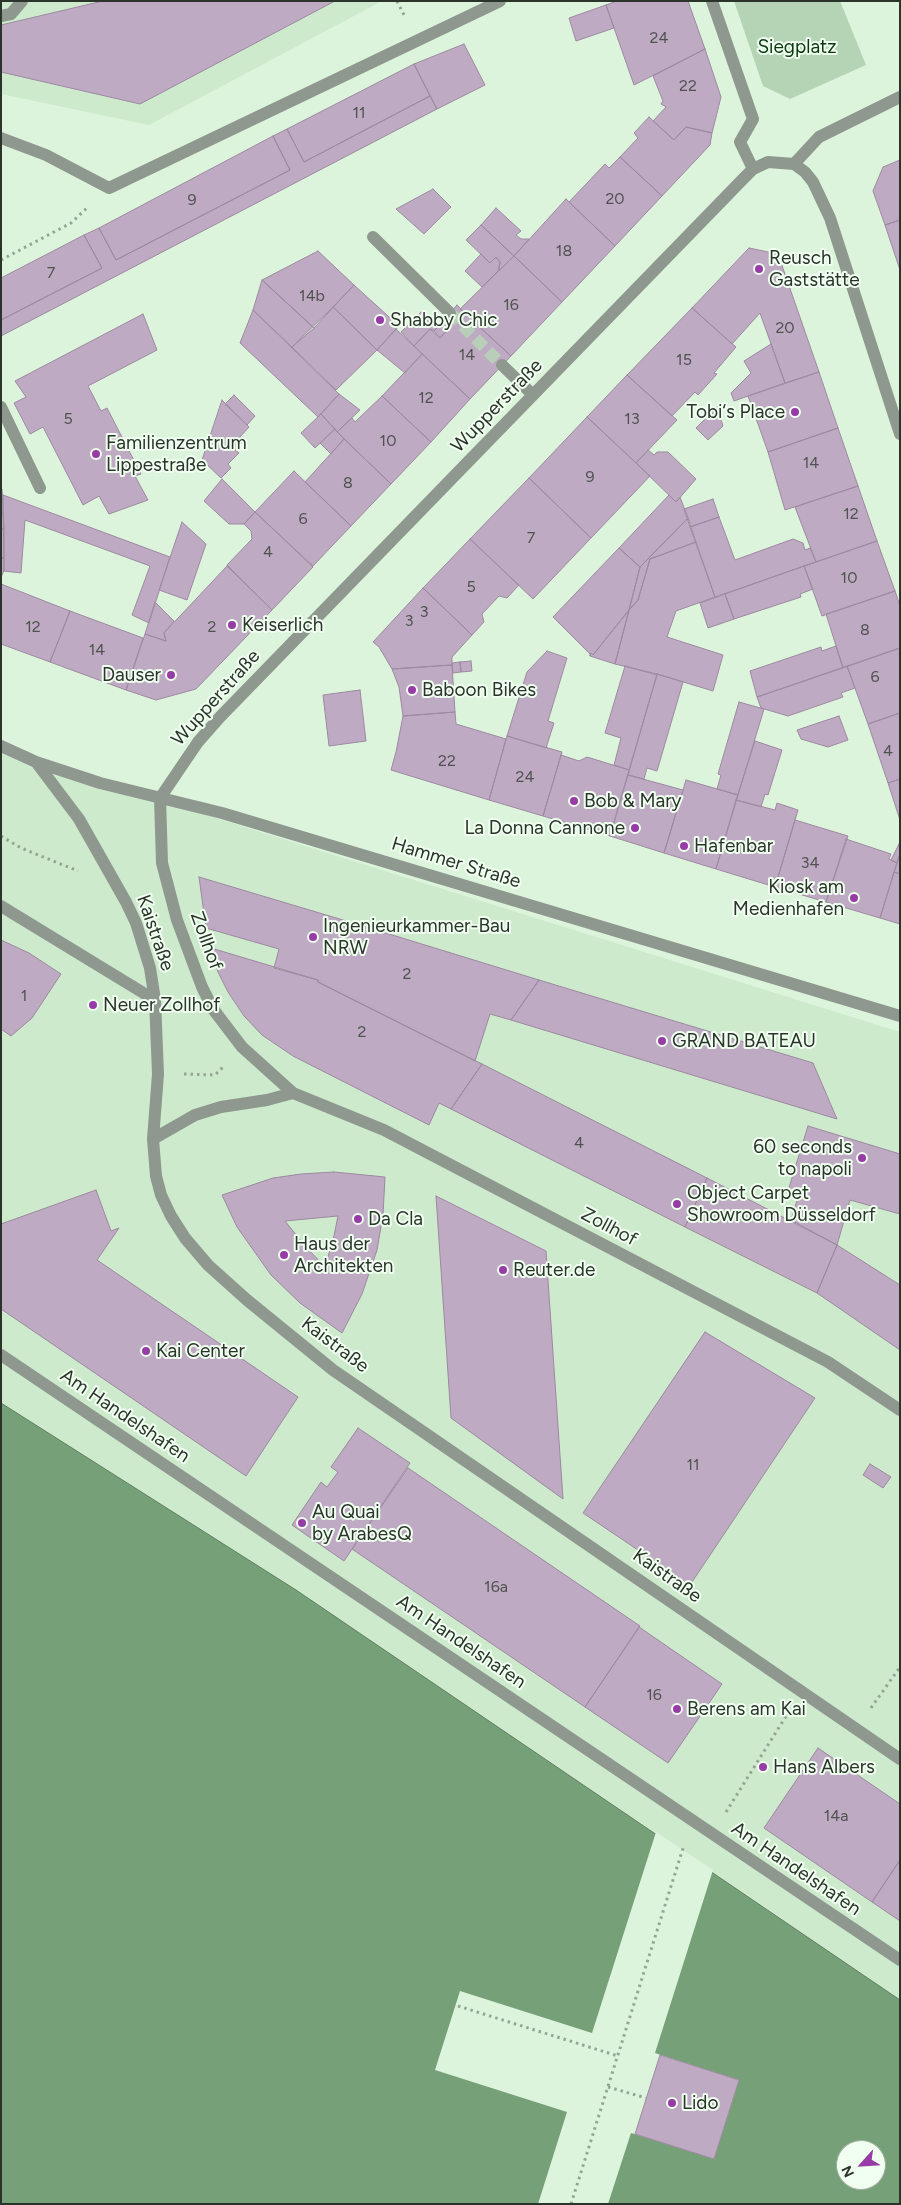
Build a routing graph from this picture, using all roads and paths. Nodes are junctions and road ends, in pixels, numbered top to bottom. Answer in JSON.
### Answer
{"nodes":[{"id":1,"x":22,"y":1,"type":"edge"},
{"id":2,"x":500,"y":1,"type":"edge"},
{"id":3,"x":712,"y":1,"type":"edge"},
{"id":4,"x":1,"y":16,"type":"edge"},
{"id":5,"x":900,"y":97,"type":"edge"},
{"id":6,"x":1,"y":138,"type":"edge"},
{"id":7,"x":794,"y":164,"type":"junction"},
{"id":8,"x":753,"y":169,"type":"junction"},
{"id":9,"x":109,"y":188,"type":"junction"},
{"id":10,"x":373,"y":237,"type":"dead end"},
{"id":11,"x":1,"y":260,"type":"edge"},
{"id":12,"x":450,"y":313,"type":"tunnel mouth"},
{"id":13,"x":502,"y":365,"type":"tunnel mouth"},
{"id":14,"x":533,"y":395,"type":"junction"},
{"id":15,"x":1,"y":407,"type":"edge"},
{"id":16,"x":900,"y":434,"type":"edge"},
{"id":17,"x":40,"y":488,"type":"dead end"},
{"id":18,"x":1,"y":746,"type":"edge"},
{"id":19,"x":36,"y":762,"type":"junction"},
{"id":20,"x":160,"y":798,"type":"junction"},
{"id":21,"x":1,"y":906,"type":"edge"},
{"id":22,"x":155,"y":1000,"type":"junction"},
{"id":23,"x":900,"y":1016,"type":"edge"},
{"id":24,"x":242,"y":1047,"type":"junction"},
{"id":25,"x":158,"y":1074,"type":"junction"},
{"id":26,"x":293,"y":1093,"type":"junction"},
{"id":27,"x":153,"y":1139,"type":"junction"},
{"id":28,"x":1,"y":1355,"type":"edge"},
{"id":29,"x":900,"y":1410,"type":"edge"},
{"id":30,"x":900,"y":1667,"type":"edge"},
{"id":31,"x":802,"y":1692,"type":"junction"},
{"id":32,"x":856,"y":1729,"type":"junction"},
{"id":33,"x":900,"y":1758,"type":"edge"},
{"id":34,"x":691,"y":1821,"type":"junction"},
{"id":35,"x":711,"y":1835,"type":"junction"},
{"id":36,"x":900,"y":1960,"type":"edge"},
{"id":37,"x":458,"y":2006,"type":"dead end"},
{"id":38,"x":618,"y":2056,"type":"junction"},
{"id":39,"x":608,"y":2087,"type":"junction"},
{"id":40,"x":646,"y":2098,"type":"dead end"},
{"id":41,"x":571,"y":2204,"type":"edge"}],
"edges":[{"from":1,"to":4,"type":"street"},
{"from":2,"to":9,"type":"street"},
{"from":3,"to":8,"type":"street"},
{"from":5,"to":7,"type":"street"},
{"from":6,"to":9,"type":"street"},
{"from":7,"to":8,"type":"street"},
{"from":7,"to":16,"type":"street"},
{"from":8,"to":14,"type":"street","name":"Wupperstraße"},
{"from":9,"to":11,"type":"path"},
{"from":10,"to":12,"type":"street"},
{"from":13,"to":14,"type":"street"},
{"from":14,"to":20,"type":"street","name":"Wupperstraße"},
{"from":15,"to":17,"type":"street"},
{"from":18,"to":19,"type":"street","name":"Hammer Straße"},
{"from":19,"to":20,"type":"street","name":"Hammer Straße"},
{"from":19,"to":22,"type":"street","name":"Kaistraße"},
{"from":20,"to":23,"type":"street","name":"Hammer Straße"},
{"from":20,"to":24,"type":"street","name":"Zollhof"},
{"from":21,"to":22,"type":"street"},
{"from":22,"to":25,"type":"street","name":"Kaistraße"},
{"from":24,"to":25,"type":"path"},
{"from":24,"to":26,"type":"street","name":"Zollhof"},
{"from":25,"to":27,"type":"street","name":"Kaistraße"},
{"from":26,"to":27,"type":"street"},
{"from":26,"to":29,"type":"street","name":"Zollhof"},
{"from":27,"to":31,"type":"street","name":"Kaistraße"},
{"from":28,"to":34,"type":"street","name":"Am Handelshafen"},
{"from":30,"to":32,"type":"path"},
{"from":31,"to":32,"type":"street","name":"Kaistraße"},
{"from":31,"to":35,"type":"path"},
{"from":32,"to":33,"type":"street","name":"Kaistraße"},
{"from":34,"to":35,"type":"street","name":"Am Handelshafen"},
{"from":34,"to":38,"type":"path"},
{"from":35,"to":36,"type":"street","name":"Am Handelshafen"},
{"from":37,"to":38,"type":"path"},
{"from":38,"to":39,"type":"path"},
{"from":39,"to":40,"type":"path"},
{"from":39,"to":41,"type":"path"}]}
